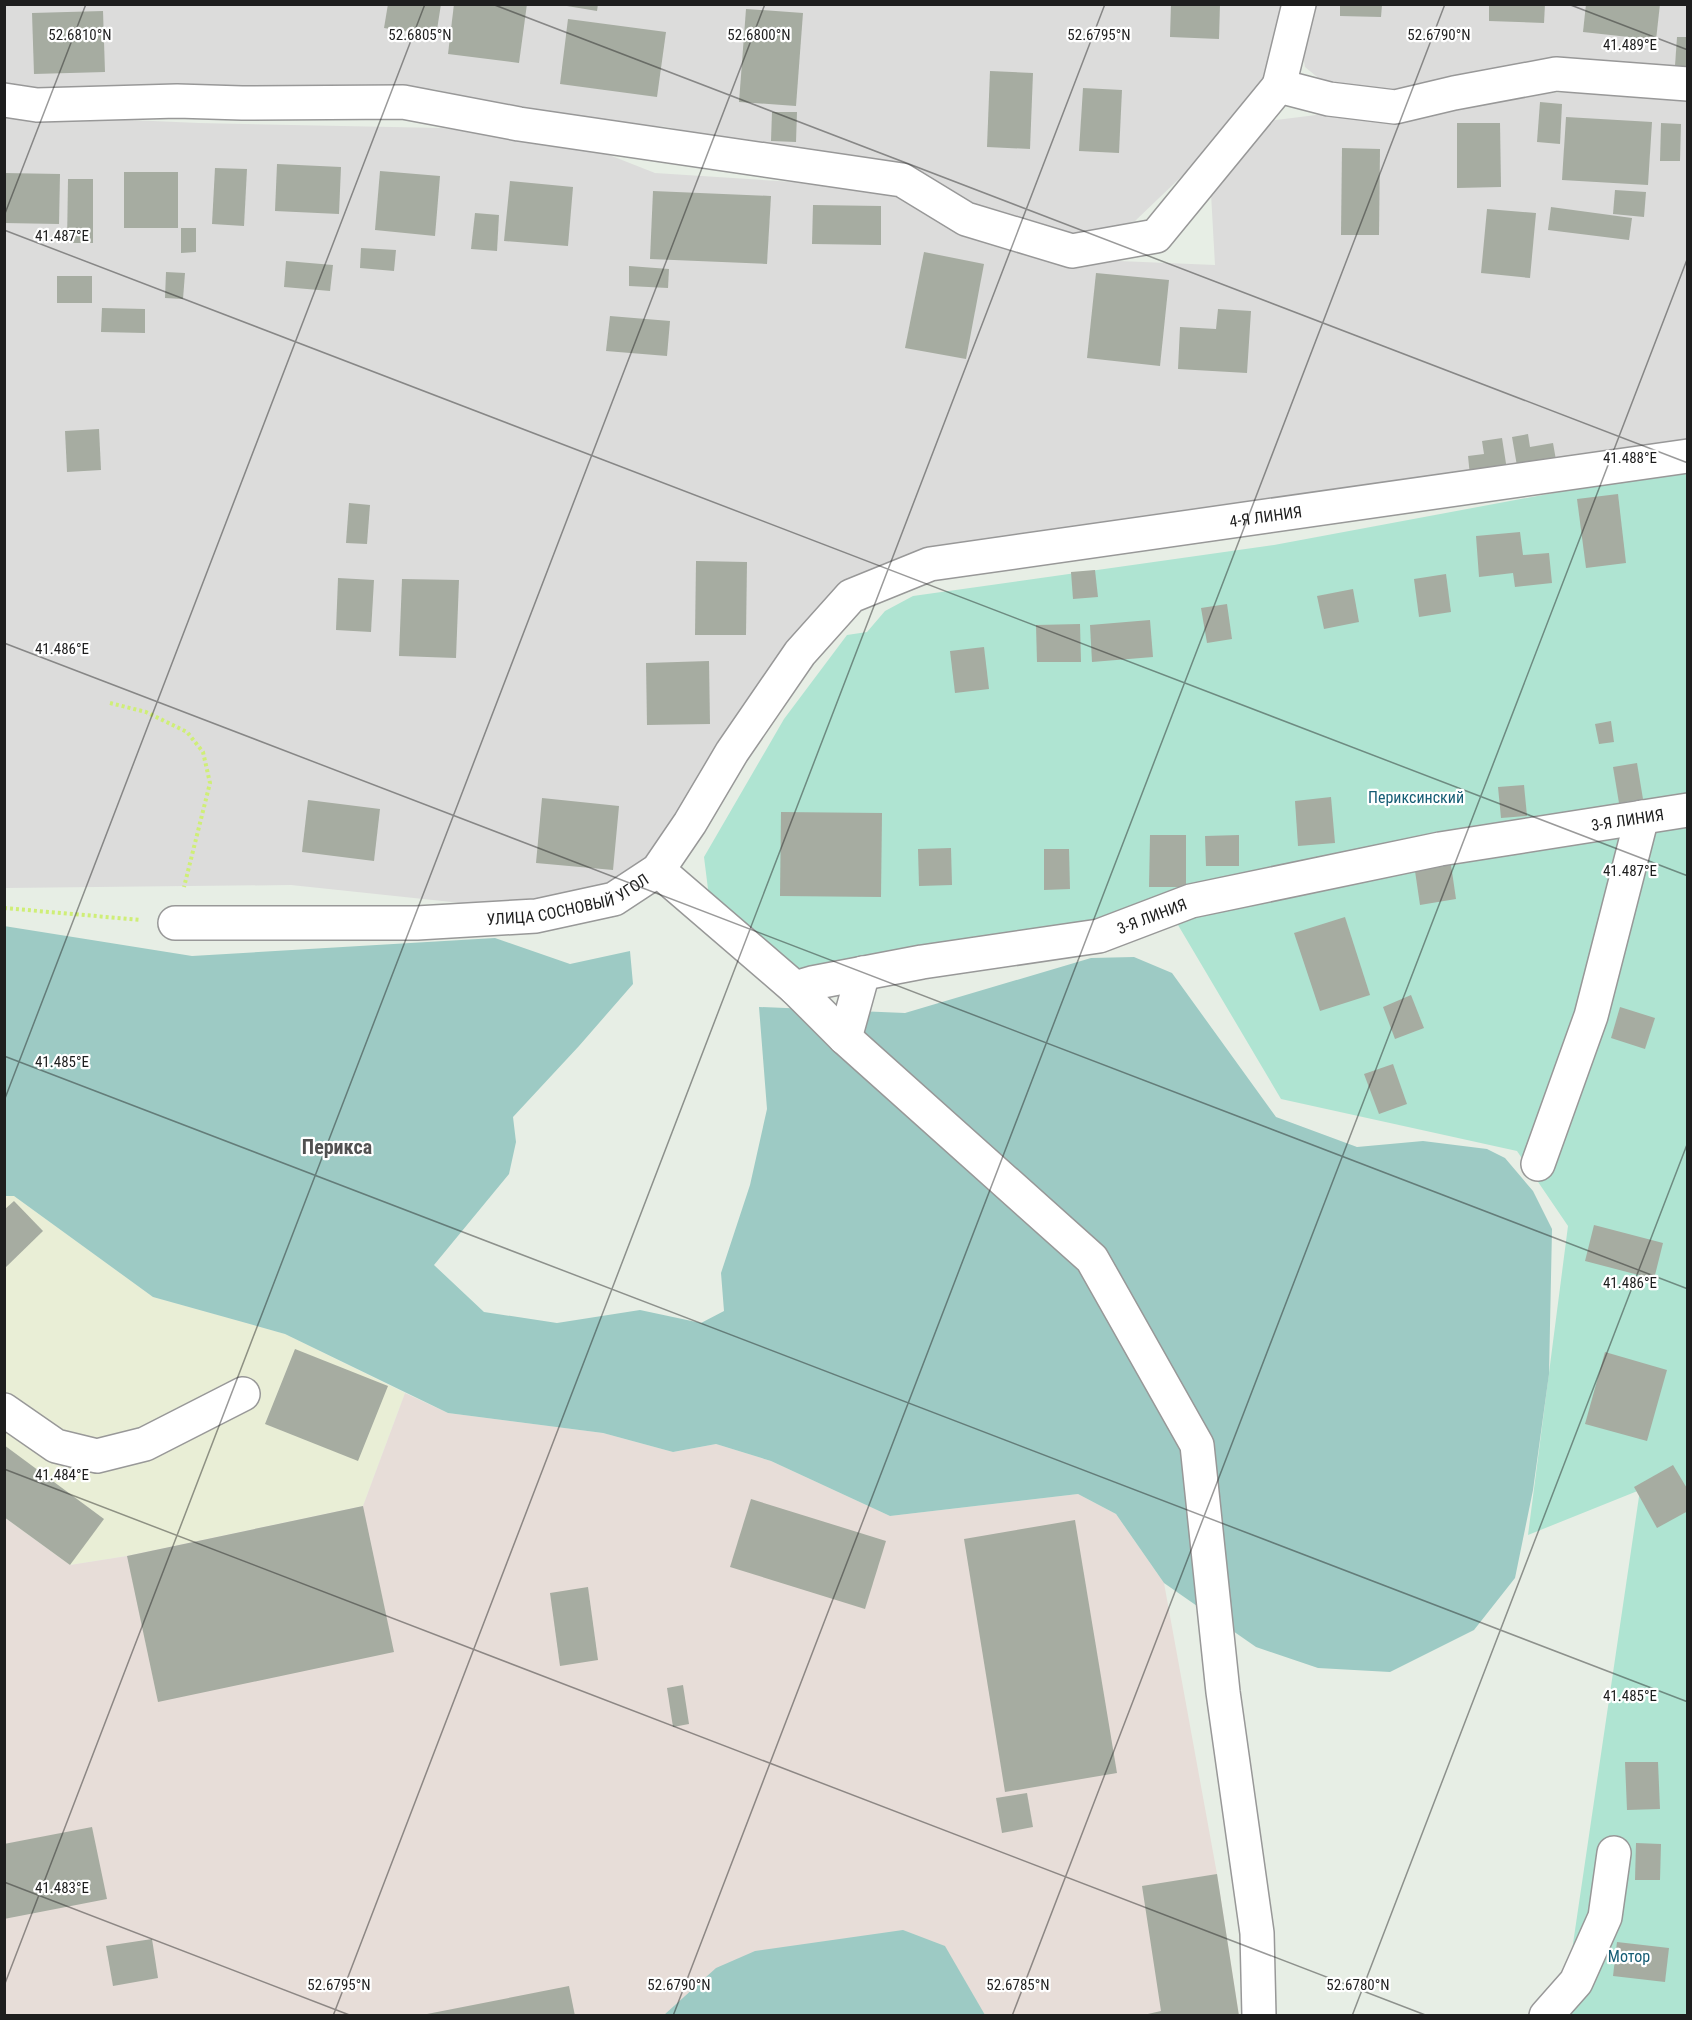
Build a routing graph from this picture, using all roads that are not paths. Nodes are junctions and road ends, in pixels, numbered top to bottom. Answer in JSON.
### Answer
{"nodes":[{"id":1,"x":1299,"y":4,"type":"edge"},
{"id":2,"x":1688,"y":84,"type":"edge"},
{"id":3,"x":1279,"y":86,"type":"junction"},
{"id":4,"x":4,"y":100,"type":"edge"},
{"id":5,"x":1688,"y":456,"type":"edge"},
{"id":6,"x":851,"y":596,"type":"joint"},
{"id":7,"x":1688,"y":810,"type":"edge"},
{"id":8,"x":1642,"y":817,"type":"junction"},
{"id":9,"x":658,"y":870,"type":"junction"},
{"id":10,"x":175,"y":923,"type":"road end"},
{"id":11,"x":863,"y":973,"type":"junction"},
{"id":12,"x":795,"y":988,"type":"junction"},
{"id":13,"x":845,"y":1038,"type":"junction"},
{"id":14,"x":1538,"y":1164,"type":"dead end"},
{"id":15,"x":243,"y":1394,"type":"dead end"},
{"id":16,"x":4,"y":1410,"type":"edge"},
{"id":17,"x":1614,"y":1853,"type":"dead end"},
{"id":18,"x":1259,"y":2016,"type":"edge"},
{"id":19,"x":1546,"y":2016,"type":"edge"}],
"edges":[{"from":1,"to":3,"type":"street"},
{"from":2,"to":3,"type":"street"},
{"from":3,"to":4,"type":"street"},
{"from":5,"to":6,"type":"street","name":"4-Я ЛИНИЯ"},
{"from":6,"to":9,"type":"street","name":"УЛИЦА СОСНОВЫЙ УГОЛ"},
{"from":7,"to":8,"type":"street","name":"3-Я ЛИНИЯ"},
{"from":8,"to":11,"type":"street","name":"3-Я ЛИНИЯ"},
{"from":8,"to":14,"type":"street"},
{"from":9,"to":10,"type":"street","name":"УЛИЦА СОСНОВЫЙ УГОЛ"},
{"from":9,"to":12,"type":"street"},
{"from":11,"to":12,"type":"street","name":"3-Я ЛИНИЯ"},
{"from":11,"to":13,"type":"street"},
{"from":12,"to":13,"type":"street"},
{"from":13,"to":18,"type":"street"},
{"from":15,"to":16,"type":"street"},
{"from":17,"to":19,"type":"street"}]}
